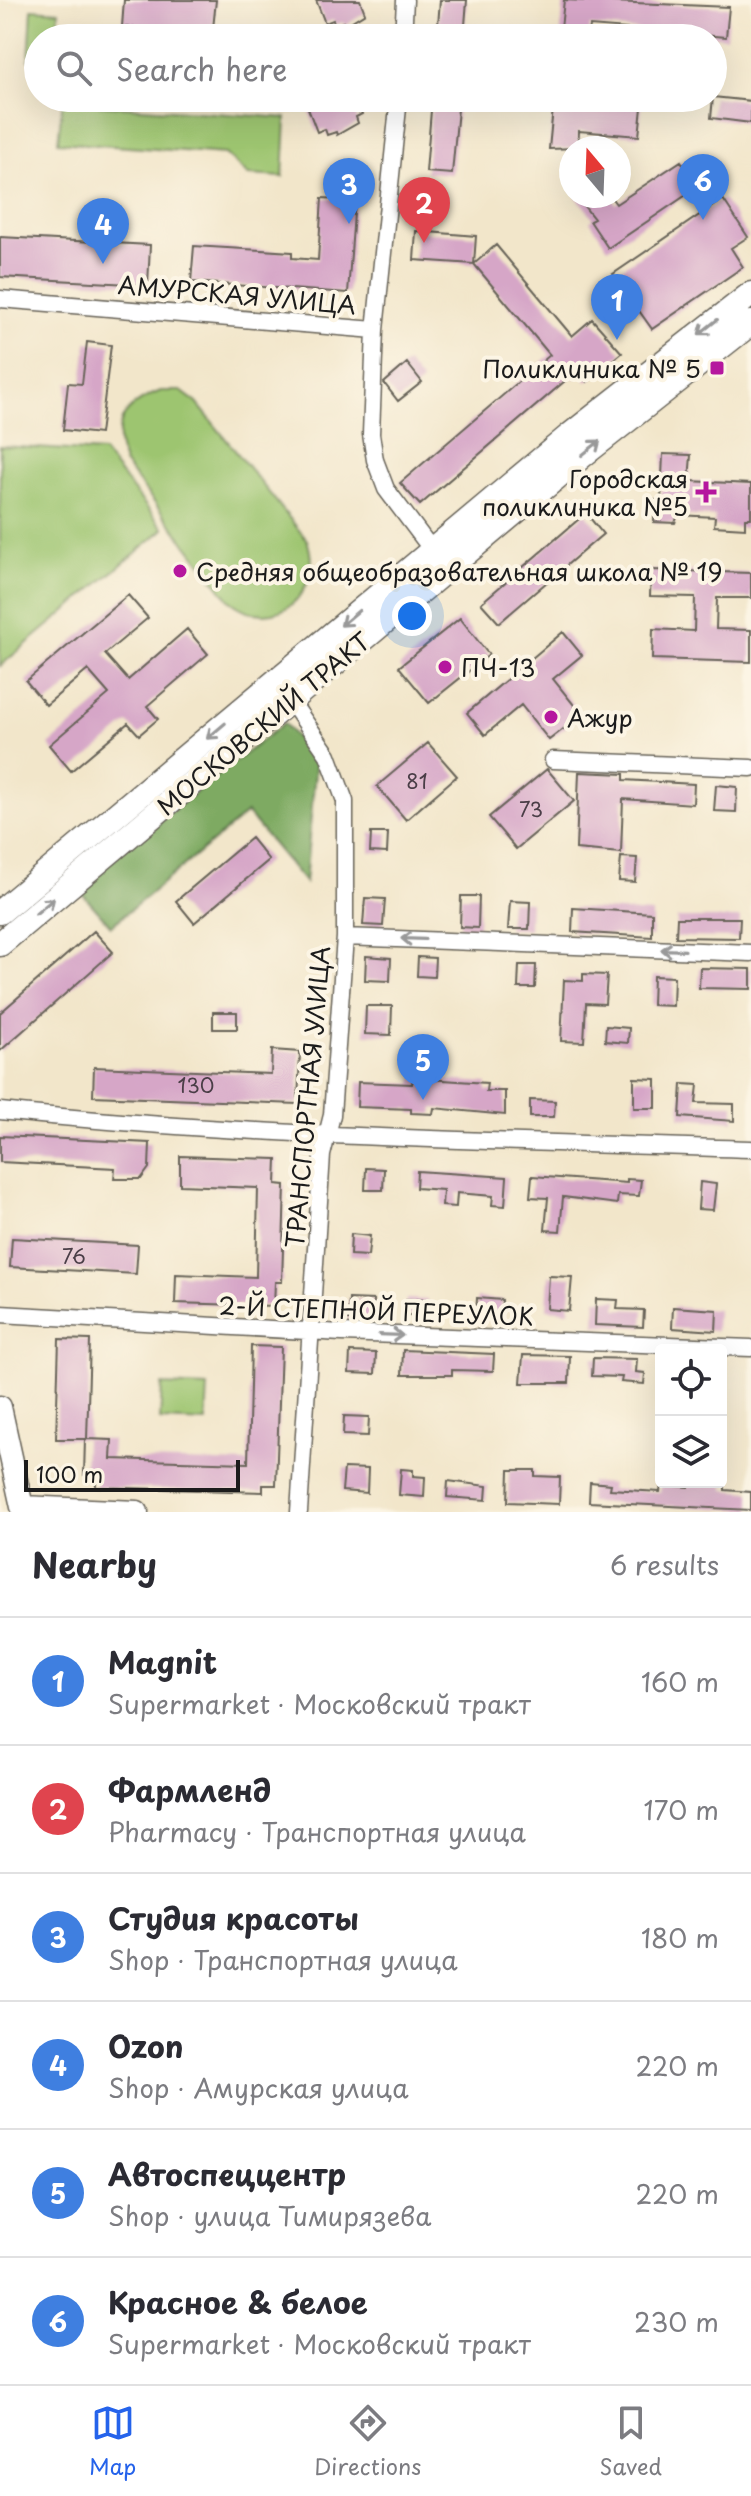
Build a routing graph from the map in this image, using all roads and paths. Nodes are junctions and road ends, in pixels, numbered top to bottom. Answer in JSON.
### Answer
{"nodes":[{"id":1,"x":405,"y":0,"type":"edge"},
{"id":2,"x":404,"y":24,"type":"edge"},
{"id":3,"x":398,"y":112,"type":"edge"},
{"id":4,"x":751,"y":294,"type":"edge"},
{"id":5,"x":0,"y":299,"type":"edge"},
{"id":6,"x":751,"y":323,"type":"edge"},
{"id":7,"x":375,"y":330,"type":"junction"},
{"id":8,"x":432,"y":550,"type":"junction"},
{"id":9,"x":290,"y":700,"type":"junction"},
{"id":10,"x":553,"y":760,"type":"dead end"},
{"id":11,"x":751,"y":768,"type":"edge"},
{"id":12,"x":0,"y":912,"type":"edge"},
{"id":13,"x":345,"y":937,"type":"junction"},
{"id":14,"x":0,"y":944,"type":"edge"},
{"id":15,"x":751,"y":953,"type":"edge"},
{"id":16,"x":0,"y":1111,"type":"edge"},
{"id":17,"x":327,"y":1135,"type":"junction"},
{"id":18,"x":751,"y":1149,"type":"edge"},
{"id":19,"x":0,"y":1314,"type":"edge"},
{"id":20,"x":314,"y":1332,"type":"junction"},
{"id":21,"x":751,"y":1348,"type":"edge"},
{"id":22,"x":0,"y":1407,"type":"edge"},
{"id":23,"x":23,"y":1509,"type":"edge"},
{"id":24,"x":137,"y":1512,"type":"edge"},
{"id":25,"x":299,"y":1512,"type":"edge"}],
"edges":[{"from":1,"to":2,"type":"street"},
{"from":3,"to":7,"type":"street"},
{"from":4,"to":8,"type":"main road","name":"МОСКОВСКИЙ ТРАКТ","one_way":true},
{"from":5,"to":7,"type":"street","name":"АМУРСКАЯ УЛИЦА"},
{"from":9,"to":6,"type":"main road","name":"МОСКОВСКИЙ ТРАКТ","one_way":true},
{"from":7,"to":8,"type":"street"},
{"from":8,"to":12,"type":"main road","name":"МОСКОВСКИЙ ТРАКТ","one_way":true},
{"from":9,"to":13,"type":"street","name":"ТРАНСПОРТНАЯ УЛИЦА"},
{"from":14,"to":9,"type":"main road","name":"МОСКОВСКИЙ ТРАКТ","one_way":true},
{"from":10,"to":11,"type":"street"},
{"from":15,"to":13,"type":"street","one_way":true},
{"from":13,"to":17,"type":"street","name":"ТРАНСПОРТНАЯ УЛИЦА"},
{"from":16,"to":17,"type":"street"},
{"from":17,"to":18,"type":"street"},
{"from":17,"to":20,"type":"street","name":"ТРАНСПОРТНАЯ УЛИЦА"},
{"from":19,"to":20,"type":"street","name":"2-Й СТЕПНОЙ ПЕРЕУЛОК"},
{"from":20,"to":21,"type":"street","name":"2-Й СТЕПНОЙ ПЕРЕУЛОК","one_way":true},
{"from":20,"to":25,"type":"street","name":"ТРАНСПОРТНАЯ УЛИЦА"},
{"from":22,"to":23,"type":"street"},
{"from":23,"to":24,"type":"street"}]}
